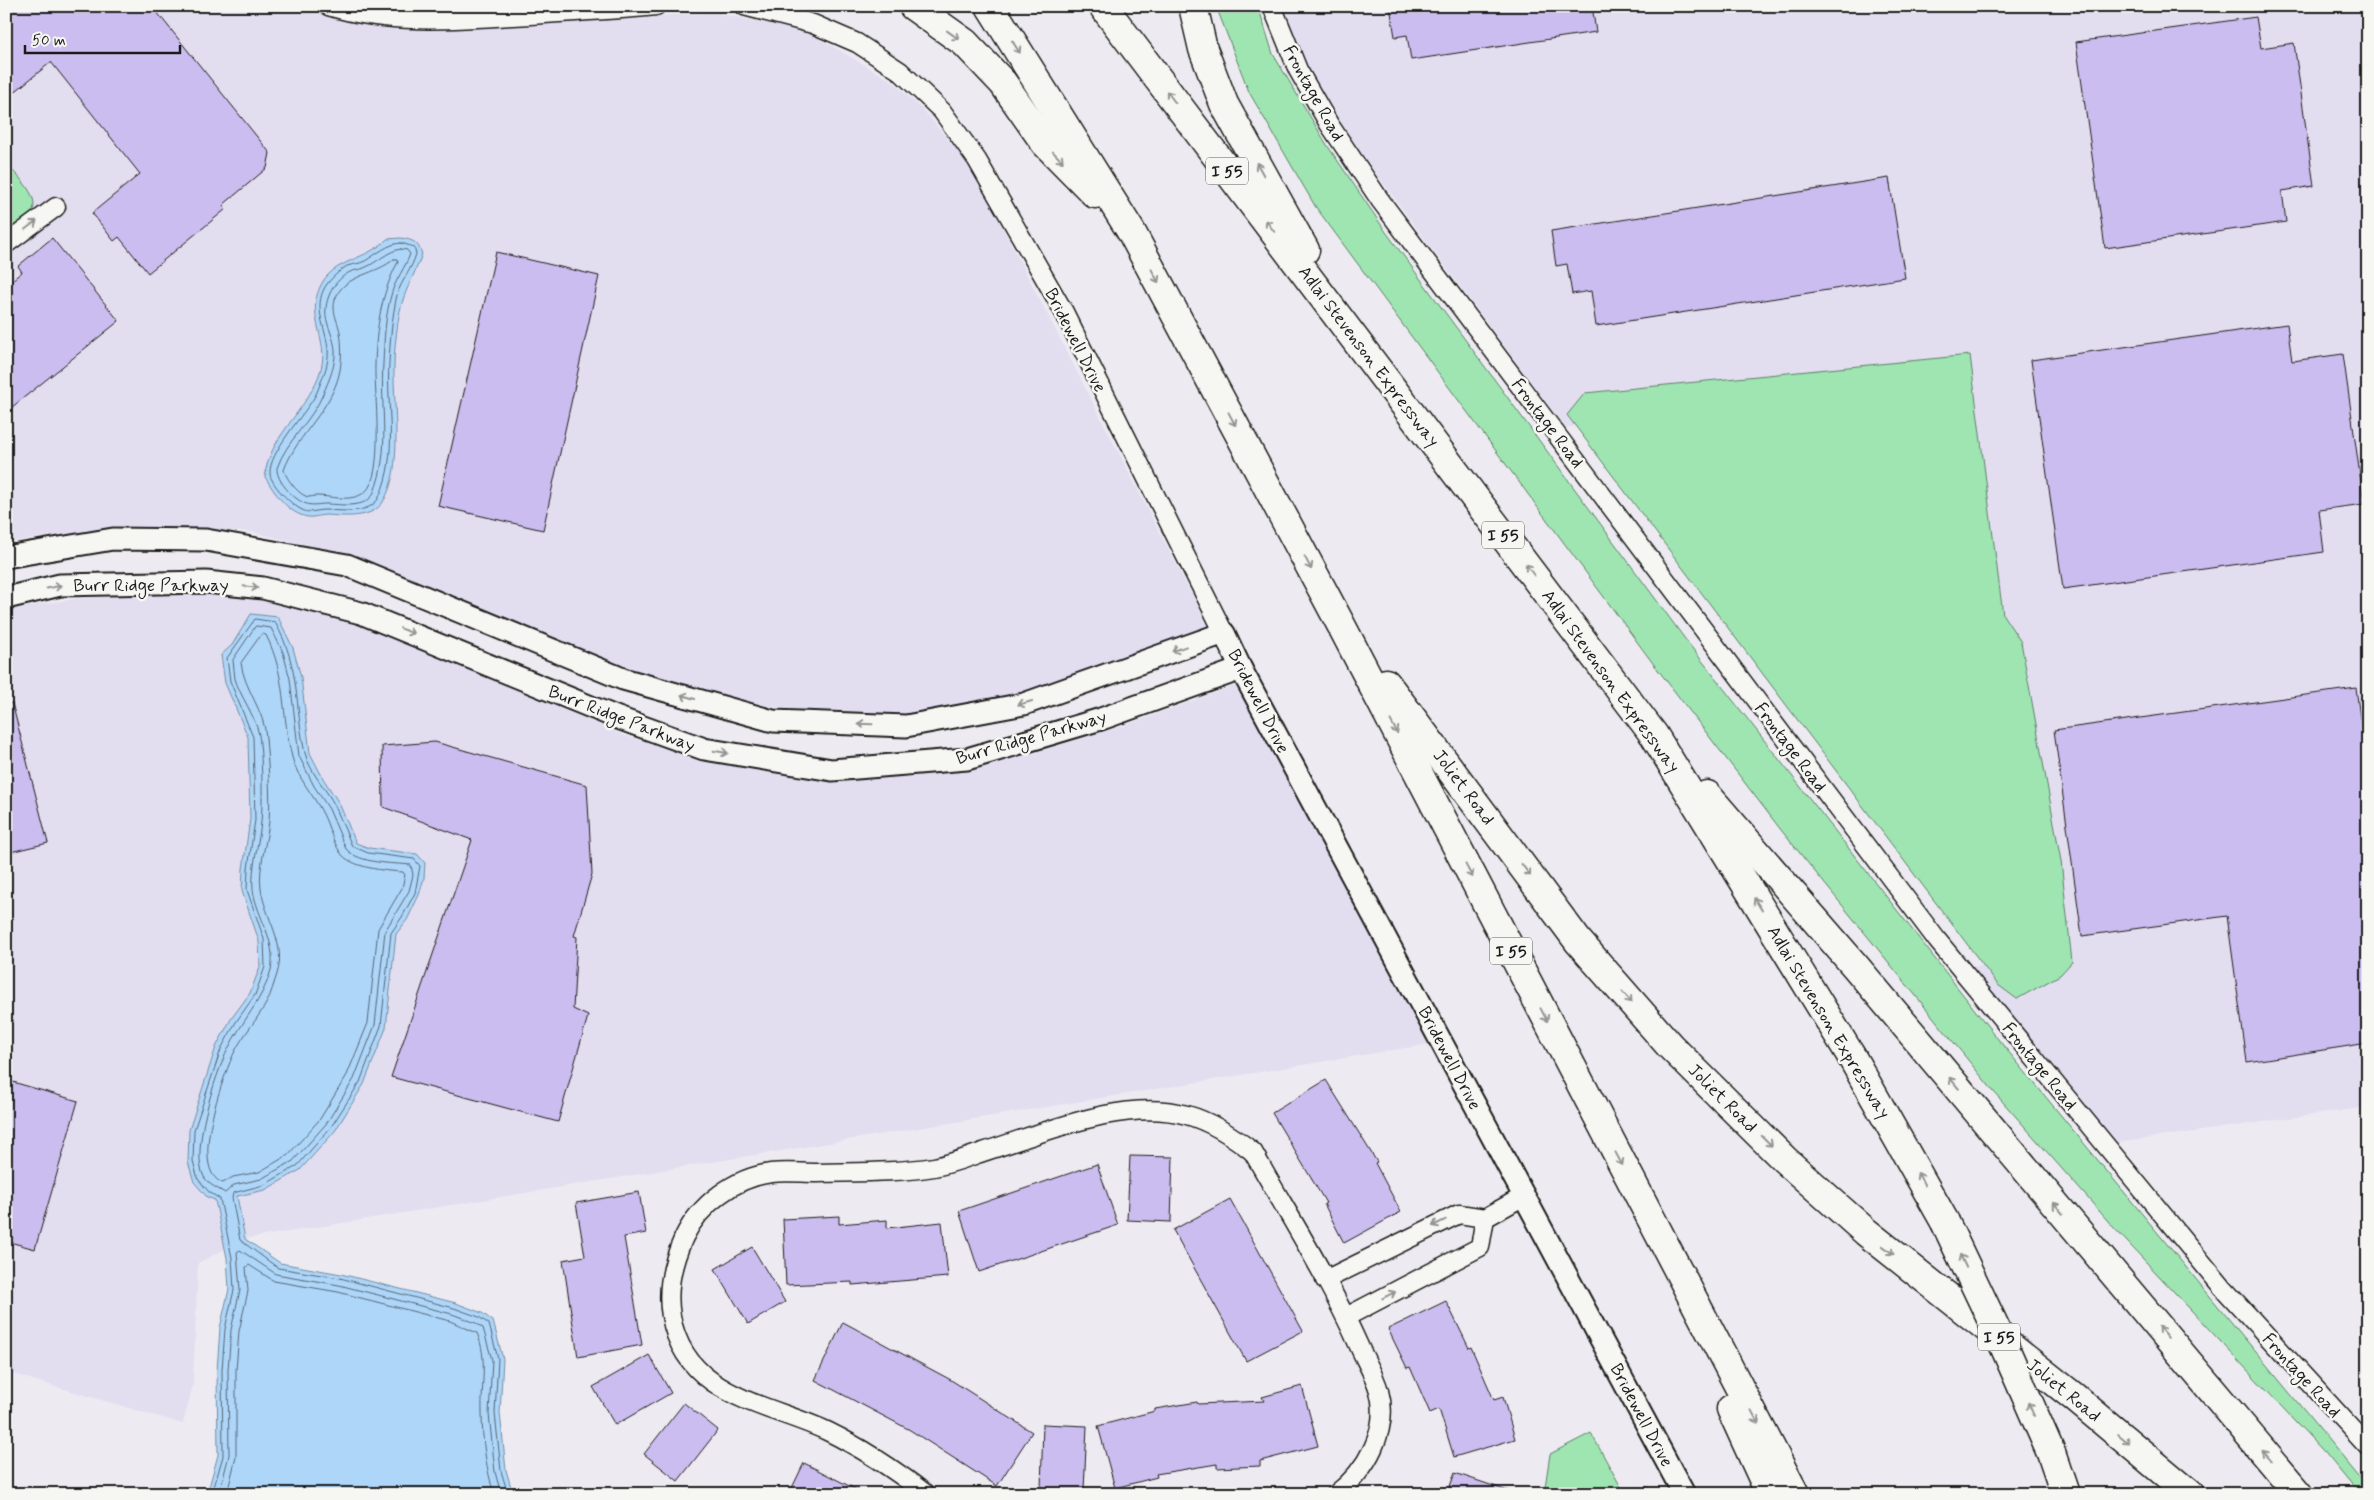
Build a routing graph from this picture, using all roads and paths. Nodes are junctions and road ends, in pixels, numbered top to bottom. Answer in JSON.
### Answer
{"nodes":[{"id":1,"x":328,"y":6,"type":"edge"},
{"id":2,"x":656,"y":6,"type":"edge"},
{"id":3,"x":744,"y":6,"type":"edge"},
{"id":4,"x":913,"y":6,"type":"edge"},
{"id":5,"x":990,"y":6,"type":"edge"},
{"id":6,"x":1103,"y":6,"type":"edge"},
{"id":7,"x":1193,"y":6,"type":"edge"},
{"id":8,"x":1272,"y":6,"type":"edge"},
{"id":9,"x":56,"y":206,"type":"dead end"},
{"id":10,"x":1132,"y":233,"type":"junction"},
{"id":11,"x":6,"y":244,"type":"edge"},
{"id":12,"x":1353,"y":334,"type":"junction"},
{"id":13,"x":6,"y":557,"type":"edge"},
{"id":14,"x":6,"y":598,"type":"edge"},
{"id":15,"x":1339,"y":621,"type":"junction"},
{"id":16,"x":1224,"y":633,"type":"junction"},
{"id":17,"x":1241,"y":669,"type":"junction"},
{"id":18,"x":1654,"y":735,"type":"junction"},
{"id":19,"x":1524,"y":1196,"type":"junction"},
{"id":20,"x":1485,"y":1218,"type":"junction"},
{"id":21,"x":1325,"y":1280,"type":"junction"},
{"id":22,"x":1683,"y":1282,"type":"junction"},
{"id":23,"x":1346,"y":1317,"type":"junction"},
{"id":24,"x":2368,"y":1446,"type":"edge"},
{"id":25,"x":926,"y":1494,"type":"edge"},
{"id":26,"x":1336,"y":1494,"type":"edge"},
{"id":27,"x":1684,"y":1494,"type":"edge"},
{"id":28,"x":1770,"y":1494,"type":"edge"},
{"id":29,"x":1795,"y":1494,"type":"edge"},
{"id":30,"x":2066,"y":1494,"type":"edge"},
{"id":31,"x":2190,"y":1494,"type":"edge"},
{"id":32,"x":2299,"y":1494,"type":"edge"}],
"edges":[{"from":1,"to":2,"type":"street"},
{"from":3,"to":16,"type":"street","name":"Bridewell Drive"},
{"from":4,"to":10,"type":"highway","one_way":true},
{"from":5,"to":10,"type":"highway","number":"I 55","one_way":true},
{"from":12,"to":6,"type":"highway","name":"Adlai Stevenson Expressway","number":"I 55","one_way":true},
{"from":12,"to":7,"type":"highway","one_way":true},
{"from":8,"to":24,"type":"street","name":"Frontage Road"},
{"from":11,"to":9,"type":"street","one_way":true},
{"from":10,"to":15,"type":"highway","number":"I 55","one_way":true},
{"from":18,"to":12,"type":"highway","name":"Adlai Stevenson Expressway","number":"I 55","one_way":true},
{"from":16,"to":13,"type":"street","name":"Burr Ridge Parkway","one_way":true},
{"from":14,"to":17,"type":"street","name":"Burr Ridge Parkway","one_way":true},
{"from":15,"to":22,"type":"highway","number":"I 55","one_way":true},
{"from":15,"to":31,"type":"highway","name":"Joliet Road","one_way":true},
{"from":16,"to":17,"type":"street","name":"Bridewell Drive"},
{"from":17,"to":19,"type":"street","name":"Bridewell Drive"},
{"from":30,"to":18,"type":"highway","name":"Adlai Stevenson Expressway","number":"I 55","one_way":true,"bridge":true},
{"from":32,"to":18,"type":"highway","one_way":true},
{"from":19,"to":20,"type":"street"},
{"from":19,"to":27,"type":"street","name":"Bridewell Drive"},
{"from":20,"to":21,"type":"street","one_way":true},
{"from":23,"to":20,"type":"street","one_way":true},
{"from":21,"to":23,"type":"street"},
{"from":21,"to":25,"type":"street"},
{"from":22,"to":28,"type":"highway"},
{"from":22,"to":29,"type":"highway","number":"I 55","one_way":true},
{"from":23,"to":26,"type":"street"}]}
